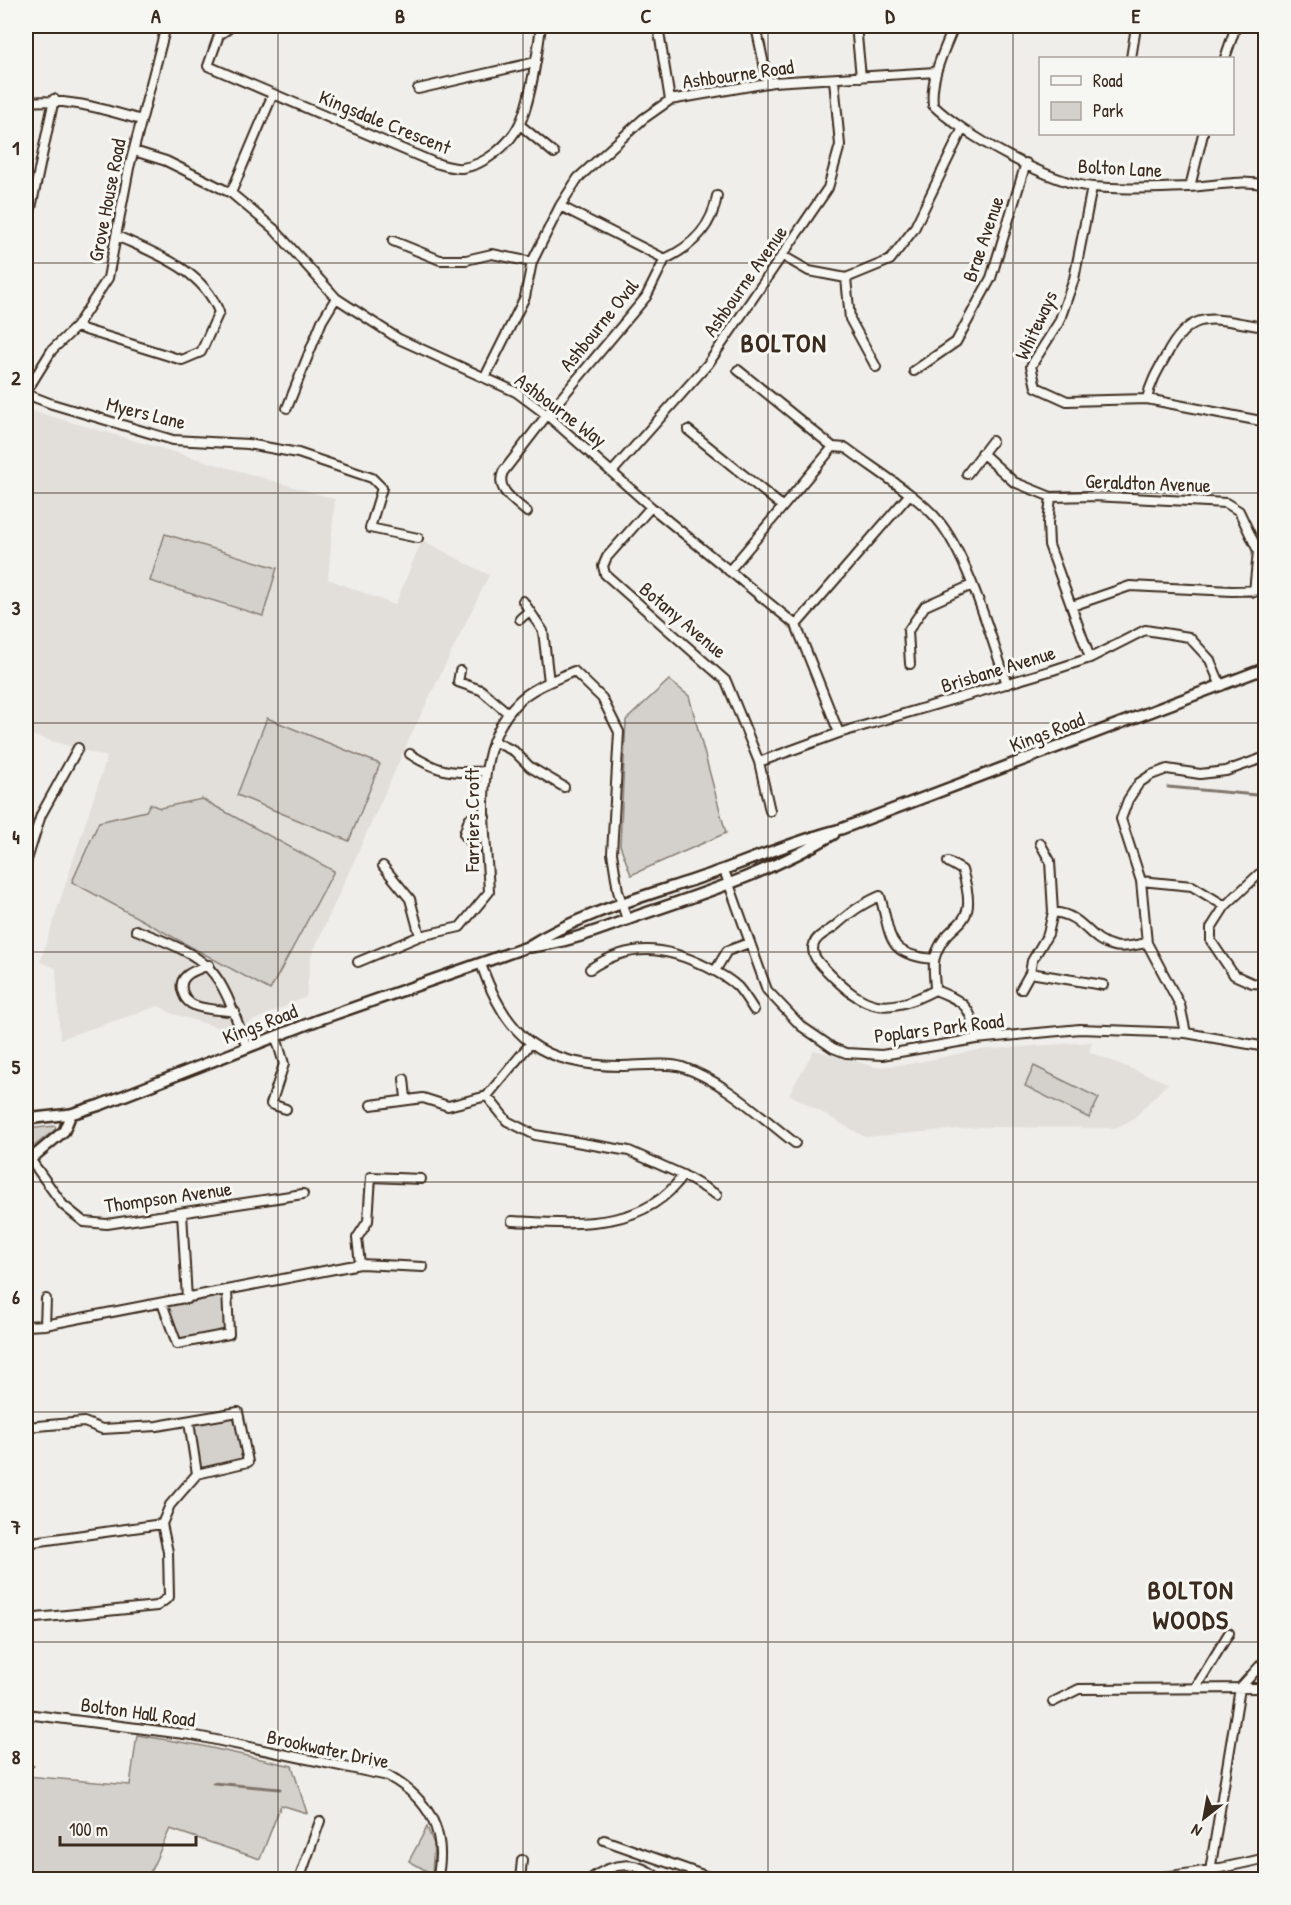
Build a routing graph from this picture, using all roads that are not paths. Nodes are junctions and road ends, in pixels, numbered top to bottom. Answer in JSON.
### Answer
{"nodes":[{"id":1,"x":166,"y":26,"type":"edge"},
{"id":2,"x":541,"y":26,"type":"edge"},
{"id":3,"x":658,"y":26,"type":"edge"},
{"id":4,"x":856,"y":26,"type":"edge"},
{"id":5,"x":954,"y":26,"type":"edge"},
{"id":6,"x":1236,"y":26,"type":"edge"},
{"id":7,"x":756,"y":27,"type":"dead end"},
{"id":8,"x":1136,"y":27,"type":"dead end"},
{"id":9,"x":228,"y":29,"type":"dead end"},
{"id":10,"x":1131,"y":57,"type":"edge"},
{"id":11,"x":1225,"y":57,"type":"edge"},
{"id":12,"x":536,"y":62,"type":"junction"},
{"id":13,"x":936,"y":72,"type":"junction"},
{"id":14,"x":861,"y":77,"type":"junction"},
{"id":15,"x":834,"y":80,"type":"junction"},
{"id":16,"x":768,"y":83,"type":"junction"},
{"id":17,"x":417,"y":89,"type":"dead end"},
{"id":18,"x":273,"y":94,"type":"junction"},
{"id":19,"x":54,"y":99,"type":"junction"},
{"id":20,"x":670,"y":100,"type":"junction"},
{"id":21,"x":26,"y":102,"type":"edge"},
{"id":22,"x":141,"y":120,"type":"junction"},
{"id":23,"x":520,"y":125,"type":"junction"},
{"id":24,"x":962,"y":130,"type":"junction"},
{"id":25,"x":1203,"y":135,"type":"edge"},
{"id":26,"x":134,"y":151,"type":"junction"},
{"id":27,"x":554,"y":153,"type":"dead end"},
{"id":28,"x":1026,"y":163,"type":"junction"},
{"id":29,"x":1266,"y":185,"type":"edge"},
{"id":30,"x":1092,"y":187,"type":"junction"},
{"id":31,"x":1190,"y":187,"type":"junction"},
{"id":32,"x":231,"y":193,"type":"junction"},
{"id":33,"x":717,"y":196,"type":"dead end"},
{"id":34,"x":560,"y":206,"type":"junction"},
{"id":35,"x":28,"y":208,"type":"edge"},
{"id":36,"x":26,"y":221,"type":"edge"},
{"id":37,"x":117,"y":236,"type":"junction"},
{"id":38,"x":393,"y":241,"type":"dead end"},
{"id":39,"x":783,"y":256,"type":"junction"},
{"id":40,"x":665,"y":259,"type":"junction"},
{"id":41,"x":532,"y":262,"type":"junction"},
{"id":42,"x":846,"y":278,"type":"junction"},
{"id":43,"x":336,"y":298,"type":"junction"},
{"id":44,"x":76,"y":327,"type":"junction"},
{"id":45,"x":1266,"y":327,"type":"edge"},
{"id":46,"x":876,"y":367,"type":"dead end"},
{"id":47,"x":738,"y":370,"type":"dead end"},
{"id":48,"x":914,"y":371,"type":"dead end"},
{"id":49,"x":485,"y":377,"type":"junction"},
{"id":50,"x":26,"y":393,"type":"edge"},
{"id":51,"x":1147,"y":399,"type":"junction"},
{"id":52,"x":287,"y":408,"type":"dead end"},
{"id":53,"x":547,"y":415,"type":"junction"},
{"id":54,"x":1266,"y":422,"type":"edge"},
{"id":55,"x":688,"y":430,"type":"dead end"},
{"id":56,"x":992,"y":441,"type":"dead end"},
{"id":57,"x":833,"y":447,"type":"junction"},
{"id":58,"x":982,"y":453,"type":"junction"},
{"id":59,"x":612,"y":472,"type":"junction"},
{"id":60,"x":967,"y":474,"type":"dead end"},
{"id":61,"x":909,"y":495,"type":"junction"},
{"id":62,"x":1050,"y":497,"type":"junction"},
{"id":63,"x":782,"y":506,"type":"junction"},
{"id":64,"x":651,"y":507,"type":"junction"},
{"id":65,"x":527,"y":512,"type":"dead end"},
{"id":66,"x":418,"y":538,"type":"dead end"},
{"id":67,"x":729,"y":571,"type":"junction"},
{"id":68,"x":972,"y":585,"type":"junction"},
{"id":69,"x":1266,"y":590,"type":"edge"},
{"id":70,"x":1254,"y":592,"type":"junction"},
{"id":71,"x":523,"y":601,"type":"dead end"},
{"id":72,"x":1072,"y":606,"type":"junction"},
{"id":73,"x":529,"y":611,"type":"junction"},
{"id":74,"x":520,"y":619,"type":"dead end"},
{"id":75,"x":796,"y":625,"type":"junction"},
{"id":76,"x":1090,"y":658,"type":"junction"},
{"id":77,"x":910,"y":664,"type":"dead end"},
{"id":78,"x":1266,"y":668,"type":"edge"},
{"id":79,"x":460,"y":671,"type":"dead end"},
{"id":80,"x":549,"y":682,"type":"junction"},
{"id":81,"x":1008,"y":684,"type":"junction"},
{"id":82,"x":1221,"y":686,"type":"junction"},
{"id":83,"x":508,"y":713,"type":"junction"},
{"id":84,"x":839,"y":733,"type":"junction"},
{"id":85,"x":493,"y":741,"type":"junction"},
{"id":86,"x":78,"y":748,"type":"dead end"},
{"id":87,"x":410,"y":754,"type":"dead end"},
{"id":88,"x":1266,"y":757,"type":"edge"},
{"id":89,"x":759,"y":762,"type":"junction"},
{"id":90,"x":484,"y":771,"type":"junction"},
{"id":91,"x":564,"y":788,"type":"dead end"},
{"id":92,"x":770,"y":811,"type":"dead end"},
{"id":93,"x":485,"y":817,"type":"junction"},
{"id":94,"x":841,"y":829,"type":"junction"},
{"id":95,"x":1040,"y":843,"type":"dead end"},
{"id":96,"x":476,"y":850,"type":"dead end"},
{"id":97,"x":948,"y":862,"type":"dead end"},
{"id":98,"x":26,"y":863,"type":"edge"},
{"id":99,"x":383,"y":866,"type":"dead end"},
{"id":100,"x":724,"y":870,"type":"junction"},
{"id":101,"x":1266,"y":874,"type":"edge"},
{"id":102,"x":1141,"y":881,"type":"junction"},
{"id":103,"x":729,"y":882,"type":"junction"},
{"id":104,"x":621,"y":905,"type":"junction"},
{"id":105,"x":1225,"y":906,"type":"junction"},
{"id":106,"x":1053,"y":912,"type":"junction"},
{"id":107,"x":627,"y":920,"type":"junction"},
{"id":108,"x":136,"y":930,"type":"dead end"},
{"id":109,"x":420,"y":936,"type":"junction"},
{"id":110,"x":750,"y":943,"type":"junction"},
{"id":111,"x":1147,"y":943,"type":"junction"},
{"id":112,"x":527,"y":947,"type":"junction"},
{"id":113,"x":934,"y":958,"type":"junction"},
{"id":114,"x":358,"y":962,"type":"dead end"},
{"id":115,"x":481,"y":964,"type":"junction"},
{"id":116,"x":208,"y":965,"type":"junction"},
{"id":117,"x":590,"y":969,"type":"dead end"},
{"id":118,"x":715,"y":971,"type":"junction"},
{"id":119,"x":1030,"y":974,"type":"junction"},
{"id":120,"x":1266,"y":984,"type":"edge"},
{"id":121,"x":1103,"y":985,"type":"dead end"},
{"id":122,"x":1021,"y":989,"type":"dead end"},
{"id":123,"x":935,"y":990,"type":"junction"},
{"id":124,"x":754,"y":1010,"type":"dead end"},
{"id":125,"x":235,"y":1012,"type":"junction"},
{"id":126,"x":1186,"y":1033,"type":"junction"},
{"id":127,"x":276,"y":1037,"type":"junction"},
{"id":128,"x":976,"y":1039,"type":"junction"},
{"id":129,"x":531,"y":1044,"type":"junction"},
{"id":130,"x":1266,"y":1047,"type":"edge"},
{"id":131,"x":247,"y":1048,"type":"junction"},
{"id":132,"x":404,"y":1079,"type":"dead end"},
{"id":133,"x":487,"y":1096,"type":"junction"},
{"id":134,"x":406,"y":1098,"type":"junction"},
{"id":135,"x":371,"y":1105,"type":"dead end"},
{"id":136,"x":286,"y":1109,"type":"dead end"},
{"id":137,"x":71,"y":1114,"type":"junction"},
{"id":138,"x":26,"y":1119,"type":"edge"},
{"id":139,"x":795,"y":1143,"type":"dead end"},
{"id":140,"x":28,"y":1161,"type":"edge"},
{"id":141,"x":683,"y":1175,"type":"junction"},
{"id":142,"x":421,"y":1179,"type":"dead end"},
{"id":143,"x":303,"y":1194,"type":"dead end"},
{"id":144,"x":717,"y":1195,"type":"dead end"},
{"id":145,"x":182,"y":1213,"type":"junction"},
{"id":146,"x":512,"y":1221,"type":"dead end"},
{"id":147,"x":360,"y":1264,"type":"junction"},
{"id":148,"x":423,"y":1267,"type":"dead end"},
{"id":149,"x":227,"y":1290,"type":"junction"},
{"id":150,"x":46,"y":1299,"type":"dead end"},
{"id":151,"x":187,"y":1299,"type":"junction"},
{"id":152,"x":162,"y":1303,"type":"junction"},
{"id":153,"x":45,"y":1325,"type":"junction"},
{"id":154,"x":26,"y":1326,"type":"edge"},
{"id":155,"x":189,"y":1422,"type":"junction"},
{"id":156,"x":26,"y":1427,"type":"edge"},
{"id":157,"x":197,"y":1474,"type":"junction"},
{"id":158,"x":162,"y":1524,"type":"junction"},
{"id":159,"x":26,"y":1543,"type":"edge"},
{"id":160,"x":26,"y":1620,"type":"edge"},
{"id":161,"x":1228,"y":1633,"type":"dead end"},
{"id":162,"x":1266,"y":1659,"type":"edge"},
{"id":163,"x":1196,"y":1687,"type":"junction"},
{"id":164,"x":1240,"y":1688,"type":"junction"},
{"id":165,"x":1266,"y":1688,"type":"edge"},
{"id":166,"x":1053,"y":1702,"type":"dead end"},
{"id":167,"x":26,"y":1714,"type":"edge"},
{"id":168,"x":244,"y":1748,"type":"joint"},
{"id":169,"x":320,"y":1821,"type":"dead end"},
{"id":170,"x":604,"y":1840,"type":"dead end"},
{"id":171,"x":1266,"y":1858,"type":"edge"},
{"id":172,"x":522,"y":1860,"type":"dead end"},
{"id":173,"x":1210,"y":1871,"type":"junction"},
{"id":174,"x":299,"y":1880,"type":"edge"},
{"id":175,"x":437,"y":1880,"type":"edge"},
{"id":176,"x":520,"y":1880,"type":"edge"},
{"id":177,"x":589,"y":1880,"type":"edge"},
{"id":178,"x":660,"y":1880,"type":"edge"},
{"id":179,"x":717,"y":1880,"type":"edge"},
{"id":180,"x":1122,"y":1880,"type":"edge"}],
"edges":[{"from":1,"to":22,"type":"street","name":"Grove House Road"},
{"from":2,"to":12,"type":"street","name":"Kingsdale Crescent"},
{"from":3,"to":20,"type":"street"},
{"from":4,"to":14,"type":"street"},
{"from":5,"to":13,"type":"street","name":"Bolton Lane"},
{"from":6,"to":11,"type":"street"},
{"from":7,"to":16,"type":"street"},
{"from":8,"to":10,"type":"street"},
{"from":9,"to":18,"type":"street","name":"Kingsdale Crescent"},
{"from":12,"to":17,"type":"street"},
{"from":12,"to":23,"type":"street","name":"Kingsdale Crescent"},
{"from":13,"to":14,"type":"street","name":"Ashbourne Road"},
{"from":13,"to":24,"type":"street","name":"Bolton Lane"},
{"from":14,"to":15,"type":"street","name":"Ashbourne Road"},
{"from":15,"to":16,"type":"street","name":"Ashbourne Road"},
{"from":15,"to":39,"type":"street","name":"Ashbourne Avenue"},
{"from":16,"to":20,"type":"street","name":"Ashbourne Road"},
{"from":18,"to":23,"type":"street","name":"Kingsdale Crescent"},
{"from":18,"to":32,"type":"street"},
{"from":19,"to":21,"type":"street"},
{"from":19,"to":22,"type":"street"},
{"from":19,"to":35,"type":"street"},
{"from":20,"to":34,"type":"street","name":"Ashbourne Road"},
{"from":22,"to":26,"type":"street","name":"Grove House Road"},
{"from":23,"to":27,"type":"street"},
{"from":24,"to":28,"type":"street","name":"Bolton Lane"},
{"from":24,"to":42,"type":"street"},
{"from":25,"to":31,"type":"street"},
{"from":26,"to":32,"type":"street","name":"Ashbourne Way"},
{"from":26,"to":37,"type":"street","name":"Grove House Road"},
{"from":28,"to":30,"type":"street","name":"Bolton Lane"},
{"from":28,"to":48,"type":"street","name":"Brae Avenue"},
{"from":29,"to":31,"type":"street","name":"Bolton Lane"},
{"from":30,"to":31,"type":"street","name":"Bolton Lane"},
{"from":30,"to":51,"type":"street","name":"Whiteways"},
{"from":32,"to":43,"type":"street","name":"Ashbourne Way"},
{"from":33,"to":40,"type":"street"},
{"from":34,"to":40,"type":"street"},
{"from":34,"to":41,"type":"street","name":"Ashbourne Road"},
{"from":35,"to":36,"type":"street"},
{"from":37,"to":44,"type":"street","name":"Grove House Road"},
{"from":37,"to":44,"type":"street"},
{"from":38,"to":41,"type":"street"},
{"from":39,"to":42,"type":"street"},
{"from":39,"to":59,"type":"street","name":"Ashbourne Avenue"},
{"from":40,"to":53,"type":"street","name":"Ashbourne Oval"},
{"from":41,"to":49,"type":"street","name":"Ashbourne Road"},
{"from":42,"to":46,"type":"street"},
{"from":43,"to":49,"type":"street","name":"Ashbourne Way"},
{"from":43,"to":52,"type":"street"},
{"from":44,"to":50,"type":"street","name":"Grove House Road"},
{"from":45,"to":51,"type":"street"},
{"from":47,"to":57,"type":"street"},
{"from":49,"to":53,"type":"street","name":"Ashbourne Way"},
{"from":50,"to":66,"type":"street","name":"Myers Lane"},
{"from":51,"to":54,"type":"street","name":"Whiteways"},
{"from":53,"to":59,"type":"street","name":"Ashbourne Way"},
{"from":53,"to":65,"type":"street","name":"Ashbourne Oval"},
{"from":55,"to":63,"type":"street"},
{"from":56,"to":58,"type":"street"},
{"from":57,"to":61,"type":"street"},
{"from":57,"to":63,"type":"street"},
{"from":58,"to":60,"type":"street"},
{"from":58,"to":62,"type":"street","name":"Geraldton Avenue"},
{"from":59,"to":64,"type":"street","name":"Ashbourne Way"},
{"from":61,"to":68,"type":"street"},
{"from":61,"to":75,"type":"street"},
{"from":62,"to":70,"type":"street","name":"Geraldton Avenue"},
{"from":62,"to":72,"type":"street"},
{"from":63,"to":67,"type":"street"},
{"from":64,"to":67,"type":"street","name":"Ashbourne Way"},
{"from":64,"to":89,"type":"street","name":"Botany Avenue"},
{"from":67,"to":75,"type":"street","name":"Ashbourne Way"},
{"from":68,"to":77,"type":"street"},
{"from":68,"to":81,"type":"street"},
{"from":69,"to":70,"type":"street"},
{"from":70,"to":72,"type":"street"},
{"from":71,"to":73,"type":"street"},
{"from":72,"to":76,"type":"street"},
{"from":73,"to":74,"type":"street"},
{"from":73,"to":80,"type":"street"},
{"from":75,"to":84,"type":"street","name":"Ashbourne Way"},
{"from":76,"to":81,"type":"street","name":"Brisbane Avenue"},
{"from":76,"to":82,"type":"street","name":"Brisbane Avenue"},
{"from":78,"to":82,"type":"street","name":"Kings Road"},
{"from":79,"to":83,"type":"street"},
{"from":80,"to":83,"type":"street","name":"Farriers Croft"},
{"from":80,"to":104,"type":"street","name":"Farriers Croft"},
{"from":81,"to":84,"type":"street","name":"Brisbane Avenue"},
{"from":82,"to":94,"type":"street","name":"Kings Road"},
{"from":83,"to":85,"type":"street","name":"Farriers Croft"},
{"from":84,"to":89,"type":"street","name":"Brisbane Avenue"},
{"from":85,"to":90,"type":"street","name":"Farriers Croft"},
{"from":85,"to":91,"type":"street"},
{"from":86,"to":98,"type":"street"},
{"from":87,"to":90,"type":"street"},
{"from":88,"to":102,"type":"street"},
{"from":89,"to":92,"type":"street","name":"Botany Avenue"},
{"from":90,"to":93,"type":"street","name":"Farriers Croft"},
{"from":93,"to":96,"type":"street"},
{"from":93,"to":109,"type":"street","name":"Farriers Croft"},
{"from":94,"to":100,"type":"street","name":"Kings Road"},
{"from":94,"to":103,"type":"street","name":"Kings Road"},
{"from":95,"to":106,"type":"street"},
{"from":97,"to":113,"type":"street"},
{"from":99,"to":109,"type":"street"},
{"from":100,"to":103,"type":"street","name":"Poplars Park Road"},
{"from":100,"to":104,"type":"street","name":"Kings Road"},
{"from":101,"to":105,"type":"street"},
{"from":102,"to":105,"type":"street"},
{"from":102,"to":111,"type":"street"},
{"from":103,"to":107,"type":"street","name":"Kings Road"},
{"from":103,"to":110,"type":"street","name":"Poplars Park Road"},
{"from":104,"to":107,"type":"street"},
{"from":104,"to":112,"type":"street","name":"Kings Road"},
{"from":105,"to":120,"type":"street"},
{"from":106,"to":111,"type":"street"},
{"from":106,"to":119,"type":"street"},
{"from":107,"to":112,"type":"street","name":"Kings Road"},
{"from":108,"to":116,"type":"street"},
{"from":109,"to":114,"type":"street","name":"Farriers Croft"},
{"from":110,"to":118,"type":"street"},
{"from":110,"to":128,"type":"street","name":"Poplars Park Road"},
{"from":111,"to":126,"type":"street"},
{"from":112,"to":115,"type":"street","name":"Kings Road"},
{"from":113,"to":123,"type":"street"},
{"from":113,"to":123,"type":"street"},
{"from":115,"to":127,"type":"street","name":"Kings Road"},
{"from":115,"to":129,"type":"street"},
{"from":116,"to":125,"type":"street"},
{"from":116,"to":125,"type":"street"},
{"from":117,"to":118,"type":"street"},
{"from":118,"to":124,"type":"street"},
{"from":119,"to":121,"type":"street"},
{"from":119,"to":122,"type":"street"},
{"from":123,"to":128,"type":"street"},
{"from":125,"to":131,"type":"street"},
{"from":126,"to":128,"type":"street","name":"Poplars Park Road"},
{"from":126,"to":130,"type":"street","name":"Poplars Park Road"},
{"from":127,"to":131,"type":"street","name":"Kings Road"},
{"from":127,"to":136,"type":"street"},
{"from":129,"to":133,"type":"street"},
{"from":129,"to":139,"type":"street"},
{"from":131,"to":137,"type":"street","name":"Kings Road"},
{"from":132,"to":134,"type":"street"},
{"from":133,"to":134,"type":"street"},
{"from":133,"to":141,"type":"street"},
{"from":134,"to":135,"type":"street"},
{"from":137,"to":138,"type":"street","name":"Kings Road"},
{"from":137,"to":140,"type":"street"},
{"from":140,"to":145,"type":"street","name":"Thompson Avenue"},
{"from":141,"to":144,"type":"street"},
{"from":141,"to":146,"type":"street"},
{"from":142,"to":147,"type":"street"},
{"from":143,"to":145,"type":"street","name":"Thompson Avenue"},
{"from":145,"to":151,"type":"street"},
{"from":147,"to":148,"type":"street"},
{"from":147,"to":149,"type":"street"},
{"from":149,"to":151,"type":"street"},
{"from":149,"to":152,"type":"street"},
{"from":150,"to":153,"type":"street"},
{"from":151,"to":152,"type":"street"},
{"from":152,"to":153,"type":"street"},
{"from":153,"to":154,"type":"street"},
{"from":155,"to":156,"type":"street"},
{"from":155,"to":157,"type":"street"},
{"from":155,"to":157,"type":"street"},
{"from":157,"to":158,"type":"street"},
{"from":158,"to":159,"type":"street"},
{"from":158,"to":160,"type":"street"},
{"from":161,"to":163,"type":"street"},
{"from":162,"to":164,"type":"street"},
{"from":163,"to":164,"type":"street"},
{"from":163,"to":166,"type":"street"},
{"from":164,"to":165,"type":"street"},
{"from":164,"to":173,"type":"street"},
{"from":167,"to":168,"type":"street","name":"Bolton Hall Road"},
{"from":168,"to":175,"type":"street","name":"Brookwater Drive"},
{"from":169,"to":174,"type":"street"},
{"from":170,"to":179,"type":"street"},
{"from":171,"to":173,"type":"street"},
{"from":172,"to":176,"type":"street"},
{"from":173,"to":180,"type":"street"},
{"from":177,"to":178,"type":"street"}]}
